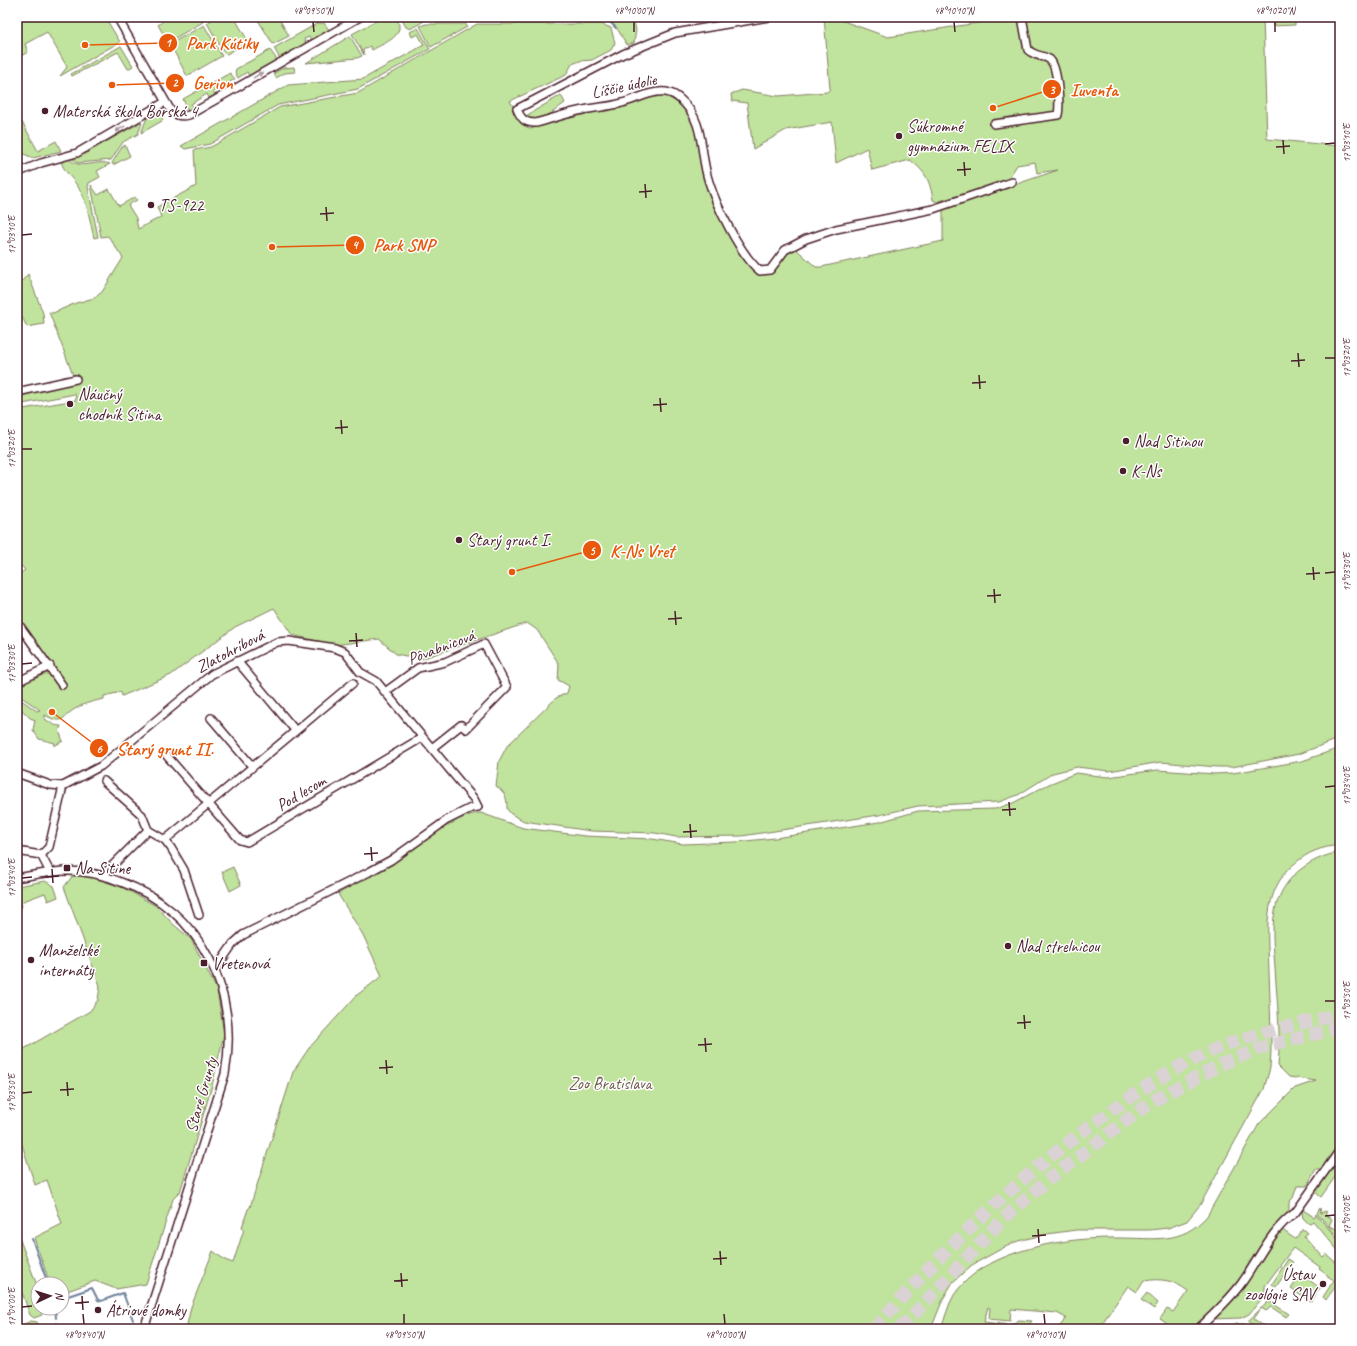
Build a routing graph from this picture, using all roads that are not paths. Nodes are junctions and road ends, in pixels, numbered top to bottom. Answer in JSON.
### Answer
{"nodes":[{"id":1,"x":117,"y":17,"type":"edge"},
{"id":2,"x":360,"y":17,"type":"edge"},
{"id":3,"x":769,"y":17,"type":"edge"},
{"id":4,"x":1022,"y":17,"type":"edge"},
{"id":5,"x":165,"y":102,"type":"junction"},
{"id":6,"x":994,"y":124,"type":"dead end"},
{"id":7,"x":17,"y":173,"type":"edge"},
{"id":8,"x":1012,"y":182,"type":"dead end"},
{"id":9,"x":76,"y":379,"type":"dead end"},
{"id":10,"x":17,"y":392,"type":"edge"},
{"id":11,"x":17,"y":622,"type":"edge"},
{"id":12,"x":237,"y":661,"type":"junction"},
{"id":13,"x":50,"y":666,"type":"junction"},
{"id":14,"x":17,"y":682,"type":"edge"},
{"id":15,"x":353,"y":683,"type":"dead end"},
{"id":16,"x":62,"y":685,"type":"dead end"},
{"id":17,"x":385,"y":692,"type":"junction"},
{"id":18,"x":210,"y":718,"type":"dead end"},
{"id":19,"x":295,"y":730,"type":"junction"},
{"id":20,"x":418,"y":740,"type":"dead end"},
{"id":21,"x":432,"y":748,"type":"junction"},
{"id":22,"x":167,"y":756,"type":"dead end"},
{"id":23,"x":252,"y":766,"type":"junction"},
{"id":24,"x":17,"y":773,"type":"edge"},
{"id":25,"x":104,"y":781,"type":"dead end"},
{"id":26,"x":63,"y":786,"type":"junction"},
{"id":27,"x":208,"y":804,"type":"junction"},
{"id":28,"x":148,"y":830,"type":"junction"},
{"id":29,"x":165,"y":840,"type":"junction"},
{"id":30,"x":17,"y":851,"type":"edge"},
{"id":31,"x":41,"y":855,"type":"junction"},
{"id":32,"x":50,"y":872,"type":"junction"},
{"id":33,"x":103,"y":875,"type":"junction"},
{"id":34,"x":17,"y":878,"type":"edge"},
{"id":35,"x":199,"y":915,"type":"dead end"},
{"id":36,"x":215,"y":970,"type":"junction"},
{"id":37,"x":1340,"y":1150,"type":"edge"},
{"id":38,"x":144,"y":1329,"type":"edge"},
{"id":39,"x":1198,"y":1329,"type":"edge"}],
"edges":[{"from":1,"to":5,"type":"street"},
{"from":5,"to":2,"type":"street","one_way":true},
{"from":3,"to":8,"type":"street","name":"Líščie údolie"},
{"from":4,"to":6,"type":"street"},
{"from":5,"to":7,"type":"street","one_way":true},
{"from":9,"to":10,"type":"street"},
{"from":11,"to":13,"type":"street"},
{"from":12,"to":17,"type":"street","name":"Zlatohríbová"},
{"from":12,"to":19,"type":"street"},
{"from":12,"to":26,"type":"street","name":"Zlatohríbová"},
{"from":13,"to":14,"type":"street"},
{"from":13,"to":16,"type":"street"},
{"from":15,"to":19,"type":"street"},
{"from":17,"to":21,"type":"street","name":"Zlatohríbová"},
{"from":17,"to":21,"type":"street","name":"Pôvabnicová"},
{"from":18,"to":23,"type":"street"},
{"from":19,"to":23,"type":"street"},
{"from":20,"to":27,"type":"street","name":"Pod lesom"},
{"from":21,"to":36,"type":"street","name":"Zlatohríbová"},
{"from":22,"to":27,"type":"street"},
{"from":23,"to":27,"type":"street"},
{"from":24,"to":26,"type":"street"},
{"from":25,"to":28,"type":"street"},
{"from":26,"to":31,"type":"street"},
{"from":27,"to":29,"type":"street"},
{"from":28,"to":29,"type":"street"},
{"from":28,"to":33,"type":"street"},
{"from":29,"to":35,"type":"street"},
{"from":30,"to":31,"type":"street"},
{"from":31,"to":32,"type":"street"},
{"from":32,"to":33,"type":"street","name":"Staré Grunty"},
{"from":32,"to":34,"type":"street","name":"Staré Grunty"},
{"from":33,"to":36,"type":"street","name":"Staré Grunty"},
{"from":36,"to":38,"type":"street","name":"Staré Grunty"},
{"from":37,"to":39,"type":"street"}]}
